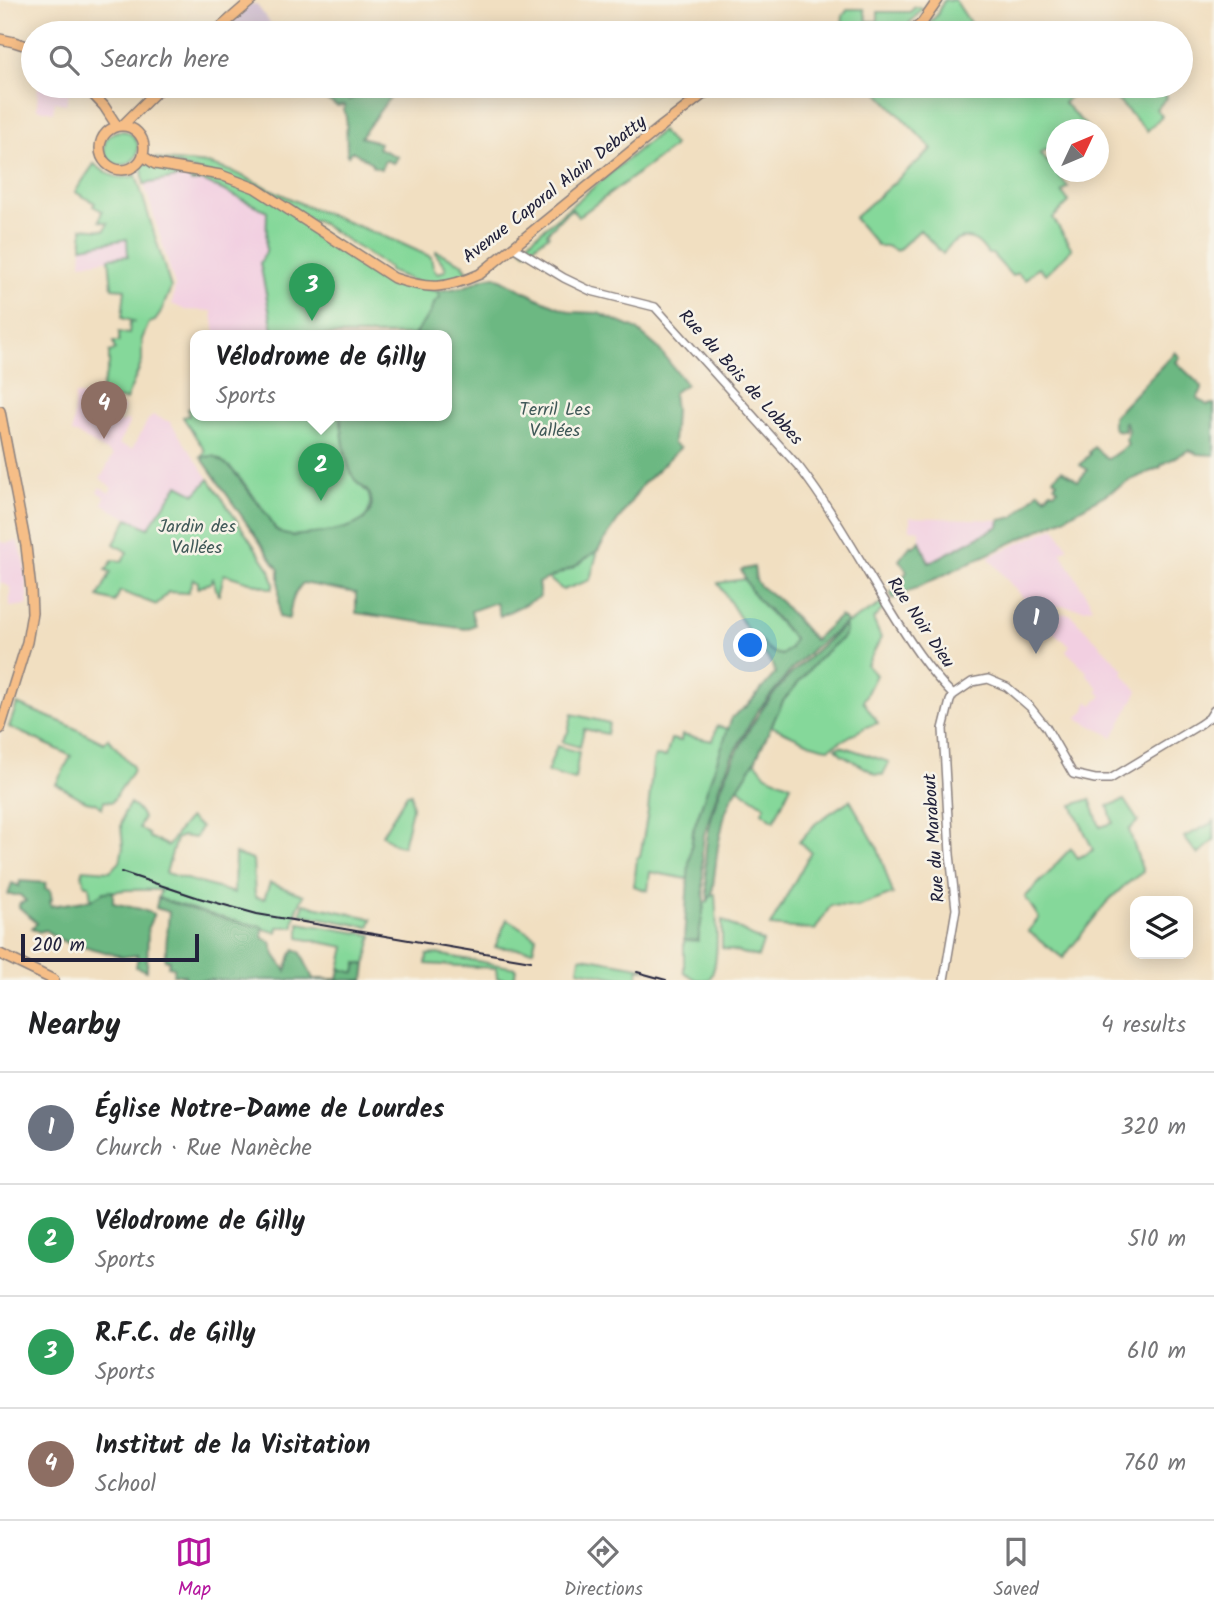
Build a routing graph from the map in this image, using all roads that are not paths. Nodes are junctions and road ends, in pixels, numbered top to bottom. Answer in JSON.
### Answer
{"nodes":[{"id":1,"x":252,"y":0,"type":"edge"},
{"id":2,"x":938,"y":0,"type":"edge"},
{"id":3,"x":228,"y":21,"type":"edge"},
{"id":4,"x":923,"y":21,"type":"edge"},
{"id":5,"x":0,"y":40,"type":"edge"},
{"id":6,"x":21,"y":44,"type":"edge"},
{"id":7,"x":96,"y":98,"type":"edge"},
{"id":8,"x":151,"y":98,"type":"edge"},
{"id":9,"x":698,"y":98,"type":"edge"},
{"id":10,"x":124,"y":127,"type":"junction"},
{"id":11,"x":143,"y":156,"type":"junction"},
{"id":12,"x":513,"y":247,"type":"junction"},
{"id":13,"x":0,"y":411,"type":"edge"},
{"id":14,"x":863,"y":566,"type":"joint"},
{"id":15,"x":954,"y":695,"type":"junction"},
{"id":16,"x":1214,"y":710,"type":"edge"},
{"id":17,"x":0,"y":729,"type":"edge"},
{"id":18,"x":0,"y":954,"type":"edge"},
{"id":19,"x":54,"y":980,"type":"edge"},
{"id":20,"x":944,"y":980,"type":"edge"}],
"edges":[{"from":1,"to":3,"type":"main road"},
{"from":2,"to":4,"type":"main road"},
{"from":5,"to":6,"type":"main road"},
{"from":7,"to":10,"type":"main road"},
{"from":8,"to":10,"type":"main road"},
{"from":9,"to":12,"type":"main road","name":"Avenue Caporal Alain Debatty"},
{"from":10,"to":11,"type":"main road"},
{"from":10,"to":11,"type":"main road"},
{"from":11,"to":12,"type":"main road","name":"Avenue Caporal Alain Debatty"},
{"from":12,"to":14,"type":"street","name":"Rue du Bois de Lobbes"},
{"from":13,"to":17,"type":"main road"},
{"from":14,"to":15,"type":"street","name":"Rue Noir Dieu"},
{"from":15,"to":16,"type":"street"},
{"from":15,"to":20,"type":"street","name":"Rue du Marabout"},
{"from":18,"to":19,"type":"main road"}]}
